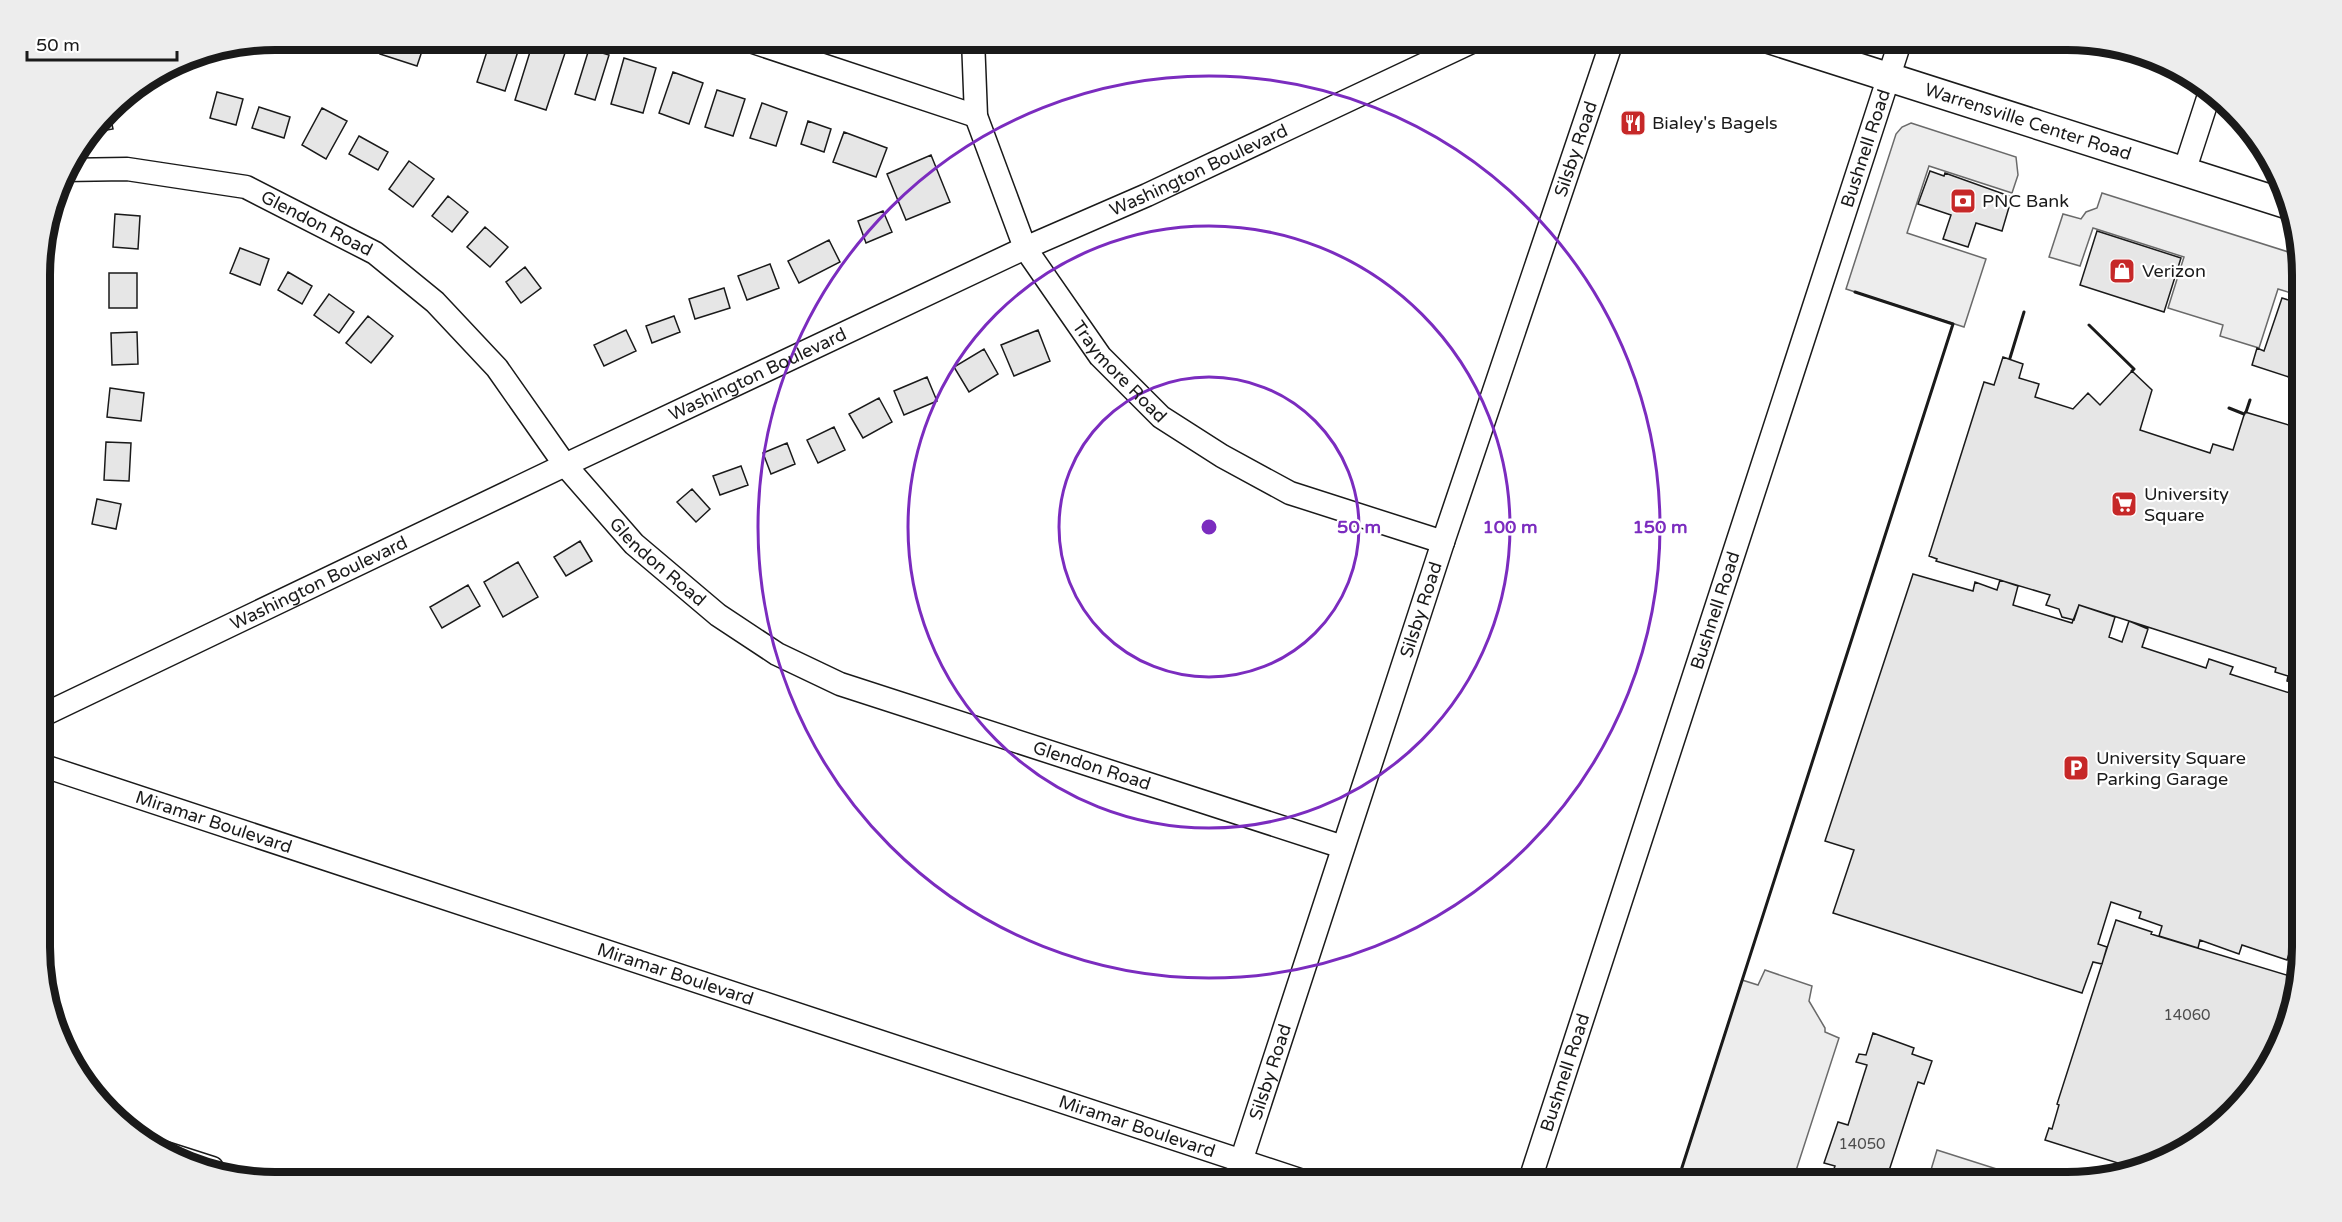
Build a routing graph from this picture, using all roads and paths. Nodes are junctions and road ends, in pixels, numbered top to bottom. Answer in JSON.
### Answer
{"nodes":[{"id":1,"x":777,"y":50,"type":"edge"},
{"id":2,"x":973,"y":50,"type":"edge"},
{"id":3,"x":1455,"y":50,"type":"edge"},
{"id":4,"x":1609,"y":50,"type":"edge"},
{"id":5,"x":1802,"y":50,"type":"edge"},
{"id":6,"x":1897,"y":50,"type":"edge"},
{"id":7,"x":1888,"y":79,"type":"junction"},
{"id":8,"x":2208,"y":98,"type":"edge"},
{"id":9,"x":976,"y":116,"type":"junction"},
{"id":10,"x":76,"y":170,"type":"edge"},
{"id":11,"x":2184,"y":172,"type":"junction"},
{"id":12,"x":2281,"y":202,"type":"edge"},
{"id":13,"x":1025,"y":248,"type":"junction"},
{"id":14,"x":565,"y":465,"type":"junction"},
{"id":15,"x":1443,"y":542,"type":"junction"},
{"id":16,"x":50,"y":711,"type":"edge"},
{"id":17,"x":50,"y":768,"type":"edge"},
{"id":18,"x":1343,"y":848,"type":"junction"},
{"id":19,"x":1242,"y":1161,"type":"junction"},
{"id":20,"x":1238,"y":1172,"type":"edge"},
{"id":21,"x":1276,"y":1172,"type":"edge"},
{"id":22,"x":1533,"y":1172,"type":"edge"}],
"edges":[{"from":1,"to":9,"type":"street"},
{"from":2,"to":9,"type":"street","name":"Traymore Road"},
{"from":3,"to":13,"type":"street","name":"Washington Boulevard"},
{"from":4,"to":15,"type":"street","name":"Silsby Road"},
{"from":5,"to":7,"type":"main road","name":"Warrensville Center Road"},
{"from":6,"to":7,"type":"street","name":"Bushnell Road"},
{"from":7,"to":11,"type":"main road","name":"Warrensville Center Road"},
{"from":7,"to":22,"type":"street","name":"Bushnell Road"},
{"from":8,"to":11,"type":"street"},
{"from":9,"to":13,"type":"street","name":"Traymore Road"},
{"from":10,"to":14,"type":"street","name":"Glendon Road"},
{"from":11,"to":12,"type":"main road","name":"Warrensville Center Road"},
{"from":13,"to":14,"type":"street","name":"Washington Boulevard"},
{"from":13,"to":15,"type":"street","name":"Traymore Road"},
{"from":14,"to":16,"type":"street","name":"Washington Boulevard"},
{"from":14,"to":18,"type":"street","name":"Glendon Road"},
{"from":15,"to":18,"type":"street","name":"Silsby Road"},
{"from":17,"to":19,"type":"street","name":"Miramar Boulevard"},
{"from":18,"to":19,"type":"street","name":"Silsby Road"},
{"from":19,"to":20,"type":"street","name":"Silsby Road"},
{"from":19,"to":21,"type":"street","name":"Miramar Boulevard"}]}
